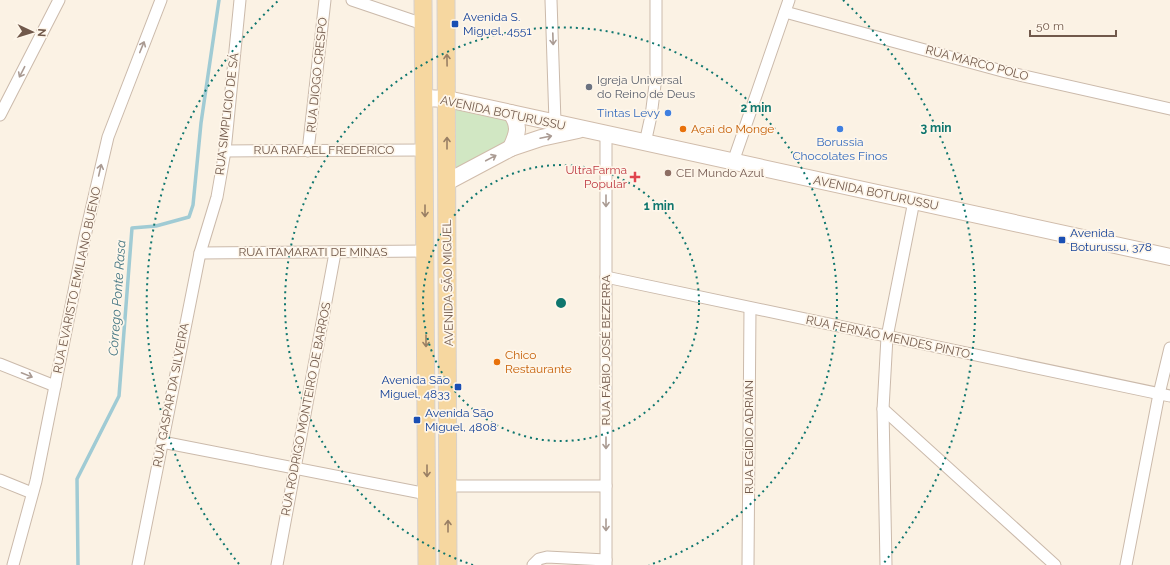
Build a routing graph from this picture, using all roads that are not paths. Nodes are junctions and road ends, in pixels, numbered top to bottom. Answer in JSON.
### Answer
{"nodes":[{"id":1,"x":59,"y":0,"type":"edge"},
{"id":2,"x":161,"y":0,"type":"edge"},
{"id":3,"x":240,"y":0,"type":"edge"},
{"id":4,"x":325,"y":0,"type":"edge"},
{"id":5,"x":352,"y":0,"type":"edge"},
{"id":6,"x":423,"y":0,"type":"edge"},
{"id":7,"x":446,"y":0,"type":"edge"},
{"id":8,"x":551,"y":0,"type":"edge"},
{"id":9,"x":656,"y":0,"type":"edge"},
{"id":10,"x":789,"y":0,"type":"edge"},
{"id":11,"x":785,"y":12,"type":"junction"},
{"id":12,"x":423,"y":24,"type":"junction"},
{"id":13,"x":424,"y":98,"type":"junction"},
{"id":14,"x":447,"y":99,"type":"junction"},
{"id":15,"x":1170,"y":109,"type":"edge"},
{"id":16,"x":511,"y":113,"type":"junction"},
{"id":17,"x":0,"y":115,"type":"edge"},
{"id":18,"x":555,"y":122,"type":"junction"},
{"id":19,"x":582,"y":129,"type":"junction"},
{"id":20,"x":606,"y":134,"type":"junction"},
{"id":21,"x":645,"y":143,"type":"junction"},
{"id":22,"x":511,"y":148,"type":"junction"},
{"id":23,"x":424,"y":150,"type":"junction"},
{"id":24,"x":225,"y":151,"type":"junction"},
{"id":25,"x":308,"y":151,"type":"junction"},
{"id":26,"x":733,"y":162,"type":"junction"},
{"id":27,"x":424,"y":172,"type":"junction"},
{"id":28,"x":447,"y":182,"type":"junction"},
{"id":29,"x":914,"y":201,"type":"junction"},
{"id":30,"x":208,"y":227,"type":"joint"},
{"id":31,"x":425,"y":251,"type":"junction"},
{"id":32,"x":200,"y":253,"type":"junction"},
{"id":33,"x":335,"y":253,"type":"junction"},
{"id":34,"x":1170,"y":257,"type":"edge"},
{"id":35,"x":606,"y":277,"type":"junction"},
{"id":36,"x":750,"y":308,"type":"junction"},
{"id":37,"x":887,"y":336,"type":"junction"},
{"id":38,"x":1170,"y":348,"type":"edge"},
{"id":39,"x":0,"y":364,"type":"edge"},
{"id":40,"x":55,"y":386,"type":"junction"},
{"id":41,"x":1165,"y":395,"type":"edge"},
{"id":42,"x":883,"y":409,"type":"junction"},
{"id":43,"x":162,"y":442,"type":"junction"},
{"id":44,"x":295,"y":468,"type":"junction"},
{"id":45,"x":0,"y":480,"type":"edge"},
{"id":46,"x":448,"y":486,"type":"junction"},
{"id":47,"x":606,"y":486,"type":"junction"},
{"id":48,"x":32,"y":493,"type":"junction"},
{"id":49,"x":427,"y":494,"type":"junction"},
{"id":50,"x":606,"y":562,"type":"edge"},
{"id":51,"x":13,"y":565,"type":"edge"},
{"id":52,"x":138,"y":565,"type":"edge"},
{"id":53,"x":277,"y":565,"type":"edge"},
{"id":54,"x":427,"y":565,"type":"edge"},
{"id":55,"x":448,"y":565,"type":"edge"},
{"id":56,"x":533,"y":565,"type":"edge"},
{"id":57,"x":748,"y":565,"type":"edge"},
{"id":58,"x":886,"y":565,"type":"edge"},
{"id":59,"x":1055,"y":565,"type":"edge"},
{"id":60,"x":1126,"y":565,"type":"edge"}],
"edges":[{"from":1,"to":17,"type":"street","one_way":true},
{"from":40,"to":2,"type":"street","name":"RUA EVARISTO EMILIANO BUENO","one_way":true},
{"from":3,"to":24,"type":"street","name":"RUA SIMPLICIO DE SÁ"},
{"from":4,"to":25,"type":"street","name":"RUA DIOGO CRESPO"},
{"from":5,"to":12,"type":"street"},
{"from":6,"to":12,"type":"main road","name":"AVENIDA SÃO MIGUEL"},
{"from":14,"to":7,"type":"main road","name":"AVENIDA SÃO MIGUEL","one_way":true},
{"from":8,"to":18,"type":"street","one_way":true},
{"from":9,"to":21,"type":"street"},
{"from":10,"to":11,"type":"street"},
{"from":11,"to":15,"type":"street","name":"RUA MARCO POLO"},
{"from":11,"to":26,"type":"street"},
{"from":12,"to":13,"type":"main road","name":"AVENIDA SÃO MIGUEL"},
{"from":13,"to":14,"type":"main road","name":"AVENIDA BOTURUSSU"},
{"from":13,"to":23,"type":"main road","name":"AVENIDA SÃO MIGUEL"},
{"from":14,"to":16,"type":"main road","name":"AVENIDA BOTURUSSU"},
{"from":28,"to":14,"type":"main road","name":"AVENIDA SÃO MIGUEL","one_way":true},
{"from":16,"to":18,"type":"main road","name":"AVENIDA BOTURUSSU"},
{"from":16,"to":22,"type":"main road"},
{"from":18,"to":19,"type":"main road","name":"AVENIDA BOTURUSSU"},
{"from":19,"to":20,"type":"main road","name":"AVENIDA BOTURUSSU"},
{"from":22,"to":19,"type":"main road","name":"AVENIDA BOTURUSSU","one_way":true},
{"from":20,"to":21,"type":"main road","name":"AVENIDA BOTURUSSU"},
{"from":20,"to":35,"type":"street","name":"RUA FÁBIO JOSÉ BEZERRA","one_way":true},
{"from":21,"to":26,"type":"main road","name":"AVENIDA BOTURUSSU"},
{"from":28,"to":22,"type":"main road","name":"AVENIDA BOTURUSSU","one_way":true},
{"from":23,"to":25,"type":"street","name":"RUA RAFAEL FREDERICO"},
{"from":23,"to":27,"type":"main road","name":"AVENIDA SÃO MIGUEL"},
{"from":24,"to":25,"type":"street","name":"RUA RAFAEL FREDERICO"},
{"from":24,"to":30,"type":"street","name":"RUA SIMPLICIO DE SÁ"},
{"from":26,"to":29,"type":"main road","name":"AVENIDA BOTURUSSU"},
{"from":27,"to":28,"type":"main road"},
{"from":27,"to":31,"type":"main road","name":"AVENIDA SÃO MIGUEL","one_way":true},
{"from":28,"to":46,"type":"main road","name":"AVENIDA SÃO MIGUEL"},
{"from":29,"to":34,"type":"main road","name":"AVENIDA BOTURUSSU"},
{"from":29,"to":37,"type":"street"},
{"from":30,"to":32,"type":"street","name":"RUA GASPAR DA SILVEIRA"},
{"from":31,"to":33,"type":"street","name":"RUA ITAMARATI DE MINAS"},
{"from":31,"to":49,"type":"main road","name":"AVENIDA SÃO MIGUEL","one_way":true},
{"from":32,"to":33,"type":"street","name":"RUA ITAMARATI DE MINAS"},
{"from":32,"to":43,"type":"street","name":"RUA GASPAR DA SILVEIRA"},
{"from":33,"to":44,"type":"street","name":"RUA RODRIGO MONTEIRO DE BARROS"},
{"from":35,"to":36,"type":"street","name":"RUA FERNÃO MENDES PINTO"},
{"from":35,"to":47,"type":"street","name":"RUA FÁBIO JOSÉ BEZERRA","one_way":true},
{"from":36,"to":37,"type":"street","name":"RUA FERNÃO MENDES PINTO"},
{"from":36,"to":57,"type":"street","name":"RUA EGÍDIO ADRIAN"},
{"from":37,"to":41,"type":"street","name":"RUA FERNÃO MENDES PINTO"},
{"from":37,"to":42,"type":"street"},
{"from":38,"to":41,"type":"street"},
{"from":39,"to":40,"type":"street","one_way":true},
{"from":40,"to":48,"type":"street","name":"RUA EVARISTO EMILIANO BUENO"},
{"from":41,"to":60,"type":"street"},
{"from":42,"to":58,"type":"street"},
{"from":42,"to":59,"type":"street"},
{"from":43,"to":44,"type":"street"},
{"from":43,"to":52,"type":"street","name":"RUA GASPAR DA SILVEIRA"},
{"from":44,"to":49,"type":"street"},
{"from":44,"to":53,"type":"street","name":"RUA RODRIGO MONTEIRO DE BARROS"},
{"from":45,"to":48,"type":"street"},
{"from":46,"to":47,"type":"street"},
{"from":55,"to":46,"type":"main road","name":"AVENIDA SÃO MIGUEL","one_way":true},
{"from":47,"to":50,"type":"street","name":"RUA FÁBIO JOSÉ BEZERRA","one_way":true},
{"from":48,"to":51,"type":"street","name":"RUA EVARISTO EMILIANO BUENO"},
{"from":49,"to":54,"type":"main road","name":"AVENIDA SÃO MIGUEL"},
{"from":50,"to":56,"type":"street"}]}
